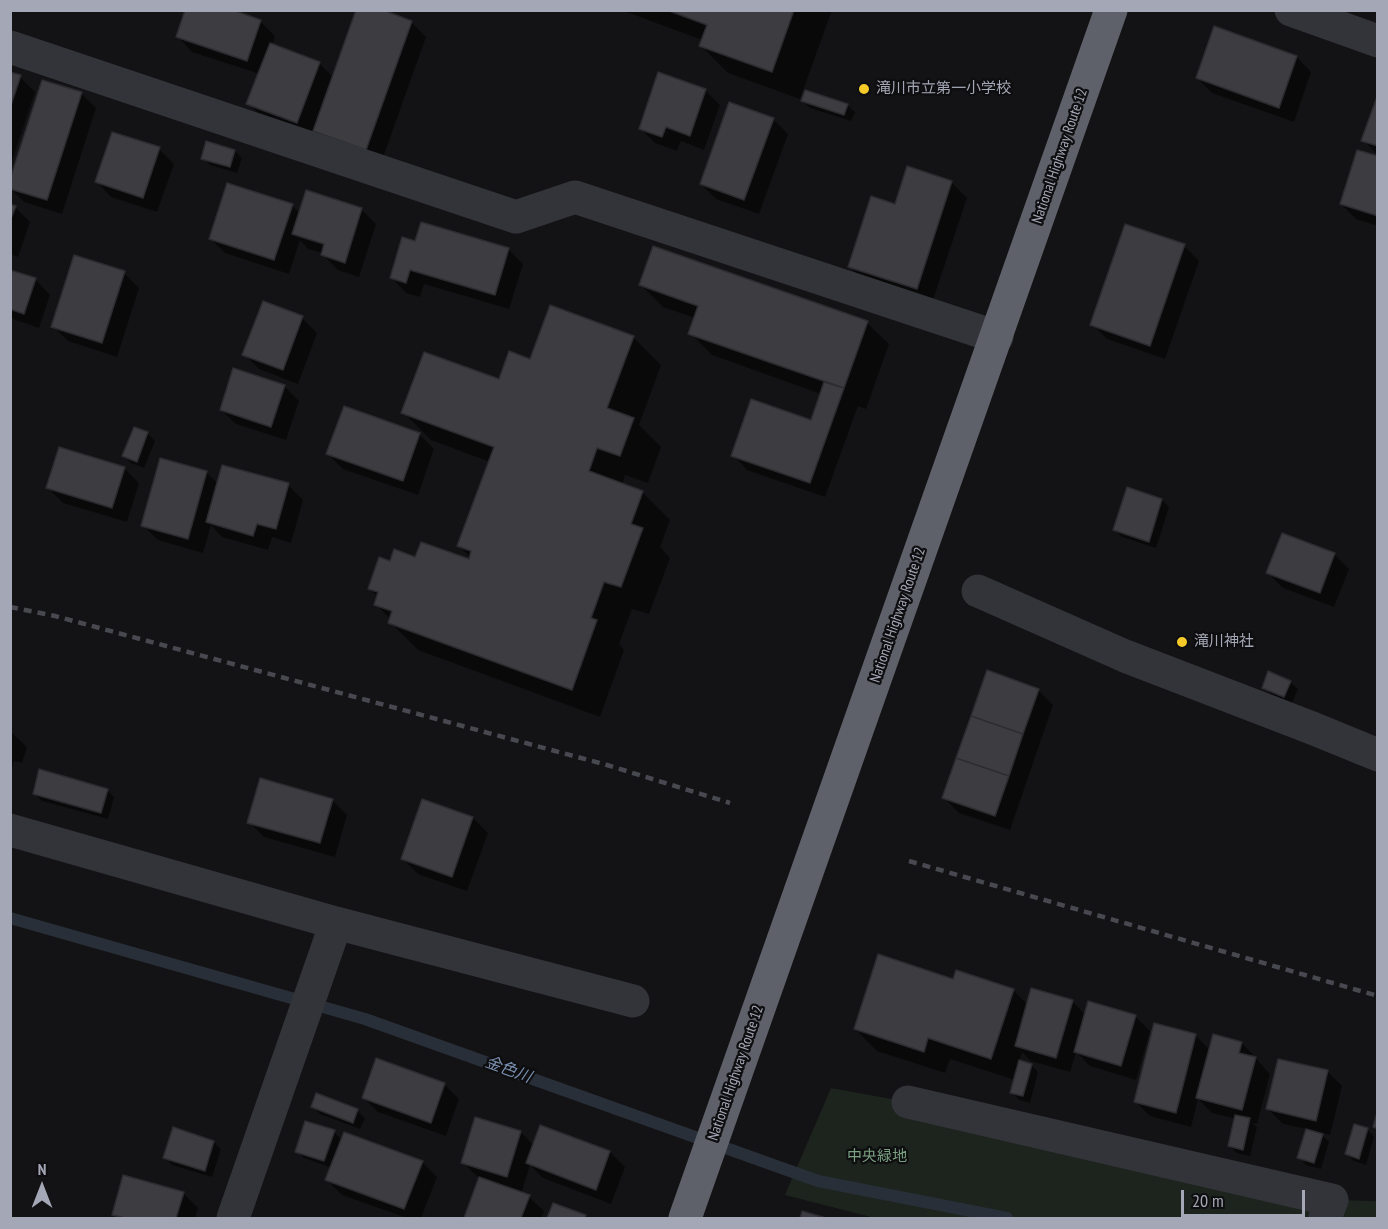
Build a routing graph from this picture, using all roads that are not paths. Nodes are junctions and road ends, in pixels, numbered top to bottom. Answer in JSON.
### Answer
{"nodes":[{"id":1,"x":1112,"y":10,"type":"edge"},
{"id":2,"x":1291,"y":10,"type":"edge"},
{"id":3,"x":1377,"y":41,"type":"edge"},
{"id":4,"x":10,"y":47,"type":"edge"},
{"id":5,"x":997,"y":337,"type":"junction"},
{"id":6,"x":978,"y":591,"type":"dead end"},
{"id":7,"x":1377,"y":755,"type":"edge"},
{"id":8,"x":10,"y":830,"type":"edge"},
{"id":9,"x":336,"y":923,"type":"junction"},
{"id":10,"x":633,"y":1001,"type":"dead end"},
{"id":11,"x":908,"y":1102,"type":"dead end"},
{"id":12,"x":233,"y":1218,"type":"edge"},
{"id":13,"x":685,"y":1218,"type":"edge"},
{"id":14,"x":1325,"y":1218,"type":"edge"}],
"edges":[{"from":1,"to":5,"type":"highway","name":"National Highway Route 12"},
{"from":2,"to":3,"type":"street"},
{"from":4,"to":5,"type":"street"},
{"from":5,"to":13,"type":"highway","name":"National Highway Route 12"},
{"from":6,"to":7,"type":"street"},
{"from":8,"to":9,"type":"street"},
{"from":9,"to":10,"type":"street"},
{"from":9,"to":12,"type":"street"},
{"from":11,"to":14,"type":"street"}]}
